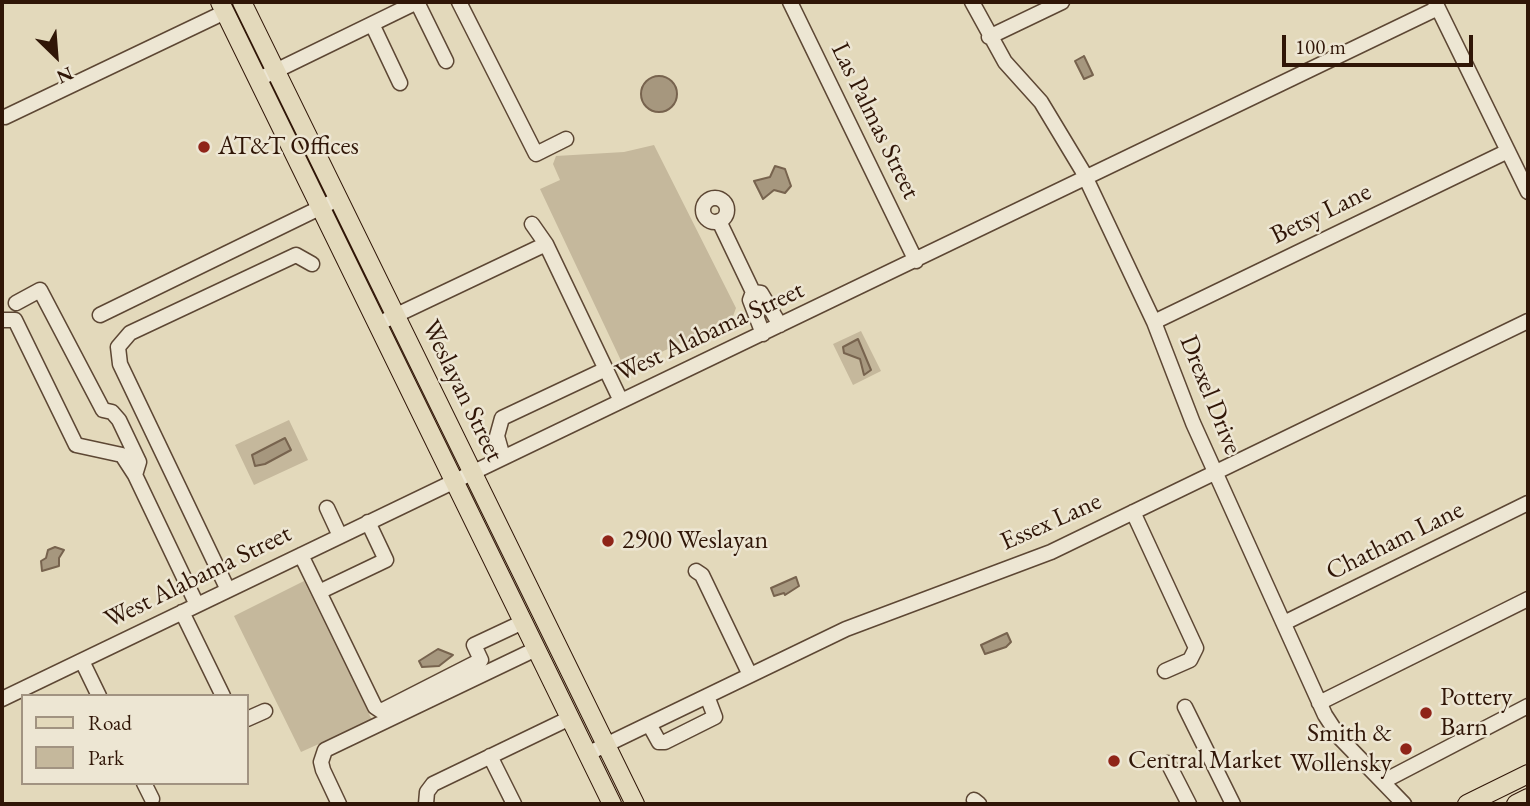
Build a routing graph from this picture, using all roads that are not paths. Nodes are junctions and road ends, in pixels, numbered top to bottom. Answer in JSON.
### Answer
{"nodes":[{"id":1,"x":242,"y":2,"type":"edge"},
{"id":2,"x":417,"y":2,"type":"edge"},
{"id":3,"x":459,"y":2,"type":"edge"},
{"id":4,"x":790,"y":2,"type":"edge"},
{"id":5,"x":972,"y":2,"type":"edge"},
{"id":6,"x":1062,"y":2,"type":"edge"},
{"id":7,"x":1437,"y":5,"type":"edge"},
{"id":8,"x":222,"y":7,"type":"edge"},
{"id":9,"x":372,"y":24,"type":"junction"},
{"id":10,"x":989,"y":37,"type":"junction"},
{"id":11,"x":446,"y":61,"type":"dead end"},
{"id":12,"x":275,"y":71,"type":"junction"},
{"id":13,"x":259,"y":79,"type":"junction"},
{"id":14,"x":400,"y":83,"type":"dead end"},
{"id":15,"x":5,"y":117,"type":"dead end"},
{"id":16,"x":566,"y":139,"type":"dead end"},
{"id":17,"x":1508,"y":151,"type":"junction"},
{"id":18,"x":1087,"y":178,"type":"junction"},
{"id":19,"x":1528,"y":192,"type":"edge"},
{"id":20,"x":338,"y":200,"type":"junction"},
{"id":21,"x":321,"y":208,"type":"junction"},
{"id":22,"x":719,"y":221,"type":"dead end"},
{"id":23,"x":536,"y":222,"type":"dead end"},
{"id":24,"x":546,"y":244,"type":"junction"},
{"id":25,"x":916,"y":261,"type":"junction"},
{"id":26,"x":312,"y":264,"type":"dead end"},
{"id":27,"x":753,"y":292,"type":"junction"},
{"id":28,"x":16,"y":303,"type":"dead end"},
{"id":29,"x":100,"y":315,"type":"dead end"},
{"id":30,"x":396,"y":316,"type":"junction"},
{"id":31,"x":2,"y":320,"type":"edge"},
{"id":32,"x":1528,"y":321,"type":"edge"},
{"id":33,"x":1154,"y":322,"type":"junction"},
{"id":34,"x":378,"y":324,"type":"junction"},
{"id":35,"x":780,"y":326,"type":"junction"},
{"id":36,"x":763,"y":334,"type":"junction"},
{"id":37,"x":606,"y":369,"type":"junction"},
{"id":38,"x":621,"y":401,"type":"junction"},
{"id":39,"x":503,"y":457,"type":"junction"},
{"id":40,"x":472,"y":472,"type":"junction"},
{"id":41,"x":1215,"y":473,"type":"junction"},
{"id":42,"x":135,"y":475,"type":"junction"},
{"id":43,"x":454,"y":481,"type":"junction"},
{"id":44,"x":1528,"y":503,"type":"edge"},
{"id":45,"x":327,"y":508,"type":"dead end"},
{"id":46,"x":1133,"y":512,"type":"junction"},
{"id":47,"x":369,"y":522,"type":"junction"},
{"id":48,"x":340,"y":536,"type":"junction"},
{"id":49,"x":302,"y":555,"type":"junction"},
{"id":50,"x":696,"y":571,"type":"dead end"},
{"id":51,"x":228,"y":590,"type":"junction"},
{"id":52,"x":319,"y":592,"type":"junction"},
{"id":53,"x":1528,"y":599,"type":"edge"},
{"id":54,"x":197,"y":605,"type":"junction"},
{"id":55,"x":538,"y":606,"type":"junction"},
{"id":56,"x":182,"y":612,"type":"junction"},
{"id":57,"x":521,"y":619,"type":"junction"},
{"id":58,"x":1284,"y":623,"type":"junction"},
{"id":59,"x":536,"y":649,"type":"junction"},
{"id":60,"x":82,"y":661,"type":"junction"},
{"id":61,"x":1165,"y":671,"type":"dead end"},
{"id":62,"x":750,"y":675,"type":"junction"},
{"id":63,"x":37,"y":690,"type":"edge"},
{"id":64,"x":4,"y":693,"type":"edge"},
{"id":65,"x":98,"y":694,"type":"edge"},
{"id":66,"x":222,"y":694,"type":"edge"},
{"id":67,"x":707,"y":696,"type":"junction"},
{"id":68,"x":1319,"y":703,"type":"junction"},
{"id":69,"x":1528,"y":706,"type":"edge"},
{"id":70,"x":1185,"y":707,"type":"dead end"},
{"id":71,"x":265,"y":711,"type":"dead end"},
{"id":72,"x":570,"y":718,"type":"junction"},
{"id":73,"x":248,"y":719,"type":"edge"},
{"id":74,"x":649,"y":724,"type":"junction"},
{"id":75,"x":606,"y":745,"type":"junction"},
{"id":76,"x":587,"y":754,"type":"junction"},
{"id":77,"x":490,"y":755,"type":"junction"},
{"id":78,"x":1168,"y":763,"type":"dead end"},
{"id":79,"x":1528,"y":774,"type":"edge"},
{"id":80,"x":1384,"y":781,"type":"junction"},
{"id":81,"x":145,"y":785,"type":"edge"},
{"id":82,"x":1528,"y":798,"type":"edge"},
{"id":83,"x":152,"y":799,"type":"dead end"},
{"id":84,"x":339,"y":804,"type":"edge"},
{"id":85,"x":426,"y":804,"type":"edge"},
{"id":86,"x":514,"y":804,"type":"edge"},
{"id":87,"x":612,"y":804,"type":"edge"},
{"id":88,"x":635,"y":804,"type":"edge"},
{"id":89,"x":1189,"y":804,"type":"edge"},
{"id":90,"x":1233,"y":804,"type":"edge"},
{"id":91,"x":1404,"y":804,"type":"edge"},
{"id":92,"x":1467,"y":804,"type":"edge"},
{"id":93,"x":1516,"y":804,"type":"edge"}],
"edges":[{"from":1,"to":12,"type":"main road","name":"Weslayan Street"},
{"from":2,"to":9,"type":"street"},
{"from":2,"to":11,"type":"street"},
{"from":3,"to":16,"type":"street"},
{"from":4,"to":25,"type":"street","name":"Las Palmas Street"},
{"from":5,"to":10,"type":"street","name":"Drexel Drive"},
{"from":6,"to":10,"type":"street"},
{"from":7,"to":17,"type":"street"},
{"from":7,"to":18,"type":"street","name":"West Alabama Street"},
{"from":8,"to":13,"type":"main road","name":"Weslayan Street"},
{"from":8,"to":15,"type":"street"},
{"from":9,"to":12,"type":"street"},
{"from":9,"to":14,"type":"street"},
{"from":10,"to":18,"type":"street","name":"Drexel Drive"},
{"from":12,"to":13,"type":"street"},
{"from":12,"to":20,"type":"main road","name":"Weslayan Street"},
{"from":13,"to":21,"type":"main road","name":"Weslayan Street"},
{"from":17,"to":19,"type":"street"},
{"from":17,"to":33,"type":"street","name":"Betsy Lane"},
{"from":18,"to":25,"type":"street","name":"West Alabama Street"},
{"from":18,"to":33,"type":"street","name":"Drexel Drive"},
{"from":20,"to":21,"type":"street"},
{"from":20,"to":30,"type":"main road","name":"Weslayan Street"},
{"from":21,"to":29,"type":"street"},
{"from":21,"to":34,"type":"main road","name":"Weslayan Street"},
{"from":22,"to":27,"type":"street"},
{"from":23,"to":24,"type":"street"},
{"from":24,"to":30,"type":"street"},
{"from":24,"to":37,"type":"street"},
{"from":25,"to":35,"type":"street","name":"West Alabama Street"},
{"from":26,"to":51,"type":"street"},
{"from":27,"to":35,"type":"street"},
{"from":27,"to":36,"type":"street"},
{"from":28,"to":42,"type":"street"},
{"from":30,"to":34,"type":"street"},
{"from":30,"to":40,"type":"main road","name":"Weslayan Street"},
{"from":31,"to":42,"type":"street"},
{"from":32,"to":41,"type":"street","name":"Essex Lane"},
{"from":33,"to":41,"type":"street","name":"Drexel Drive"},
{"from":34,"to":43,"type":"main road","name":"Weslayan Street"},
{"from":35,"to":36,"type":"street","name":"West Alabama Street"},
{"from":36,"to":38,"type":"street","name":"West Alabama Street"},
{"from":37,"to":38,"type":"street"},
{"from":37,"to":39,"type":"street"},
{"from":38,"to":39,"type":"street","name":"West Alabama Street"},
{"from":39,"to":40,"type":"street","name":"West Alabama Street"},
{"from":40,"to":43,"type":"street","name":"West Alabama Street"},
{"from":40,"to":55,"type":"main road","name":"Weslayan Street"},
{"from":41,"to":46,"type":"street","name":"Essex Lane"},
{"from":41,"to":58,"type":"street","name":"Drexel Drive"},
{"from":42,"to":54,"type":"street"},
{"from":43,"to":47,"type":"street","name":"West Alabama Street"},
{"from":43,"to":57,"type":"main road","name":"Weslayan Street"},
{"from":44,"to":58,"type":"street","name":"Chatham Lane"},
{"from":45,"to":48,"type":"street"},
{"from":46,"to":61,"type":"street"},
{"from":46,"to":62,"type":"street","name":"Essex Lane"},
{"from":47,"to":48,"type":"street","name":"West Alabama Street"},
{"from":47,"to":52,"type":"street"},
{"from":48,"to":49,"type":"street","name":"West Alabama Street"},
{"from":49,"to":51,"type":"street","name":"West Alabama Street"},
{"from":49,"to":52,"type":"street"},
{"from":50,"to":62,"type":"street"},
{"from":51,"to":54,"type":"street","name":"West Alabama Street"},
{"from":52,"to":57,"type":"street"},
{"from":53,"to":68,"type":"street"},
{"from":54,"to":56,"type":"street","name":"West Alabama Street"},
{"from":55,"to":57,"type":"street"},
{"from":55,"to":75,"type":"main road","name":"Weslayan Street"},
{"from":56,"to":60,"type":"street","name":"West Alabama Street"},
{"from":56,"to":66,"type":"street"},
{"from":57,"to":59,"type":"main road","name":"Weslayan Street"},
{"from":58,"to":68,"type":"street","name":"Drexel Drive"},
{"from":59,"to":72,"type":"main road","name":"Weslayan Street"},
{"from":59,"to":84,"type":"street"},
{"from":60,"to":63,"type":"street","name":"West Alabama Street"},
{"from":60,"to":65,"type":"street"},
{"from":62,"to":67,"type":"street","name":"Essex Lane"},
{"from":63,"to":64,"type":"street","name":"West Alabama Street"},
{"from":67,"to":74,"type":"street","name":"Essex Lane"},
{"from":67,"to":74,"type":"street"},
{"from":68,"to":80,"type":"street","name":"Drexel Drive"},
{"from":69,"to":80,"type":"street"},
{"from":70,"to":90,"type":"street"},
{"from":71,"to":73,"type":"street"},
{"from":72,"to":76,"type":"main road","name":"Weslayan Street"},
{"from":72,"to":77,"type":"street"},
{"from":74,"to":75,"type":"street","name":"Essex Lane"},
{"from":75,"to":76,"type":"street","name":"Essex Lane"},
{"from":75,"to":88,"type":"main road","name":"Weslayan Street"},
{"from":76,"to":87,"type":"main road","name":"Weslayan Street"},
{"from":77,"to":85,"type":"street"},
{"from":77,"to":86,"type":"street"},
{"from":78,"to":89,"type":"street"},
{"from":79,"to":92,"type":"main road"},
{"from":80,"to":91,"type":"street","name":"Drexel Drive"},
{"from":81,"to":83,"type":"street"},
{"from":82,"to":93,"type":"main road"}]}
